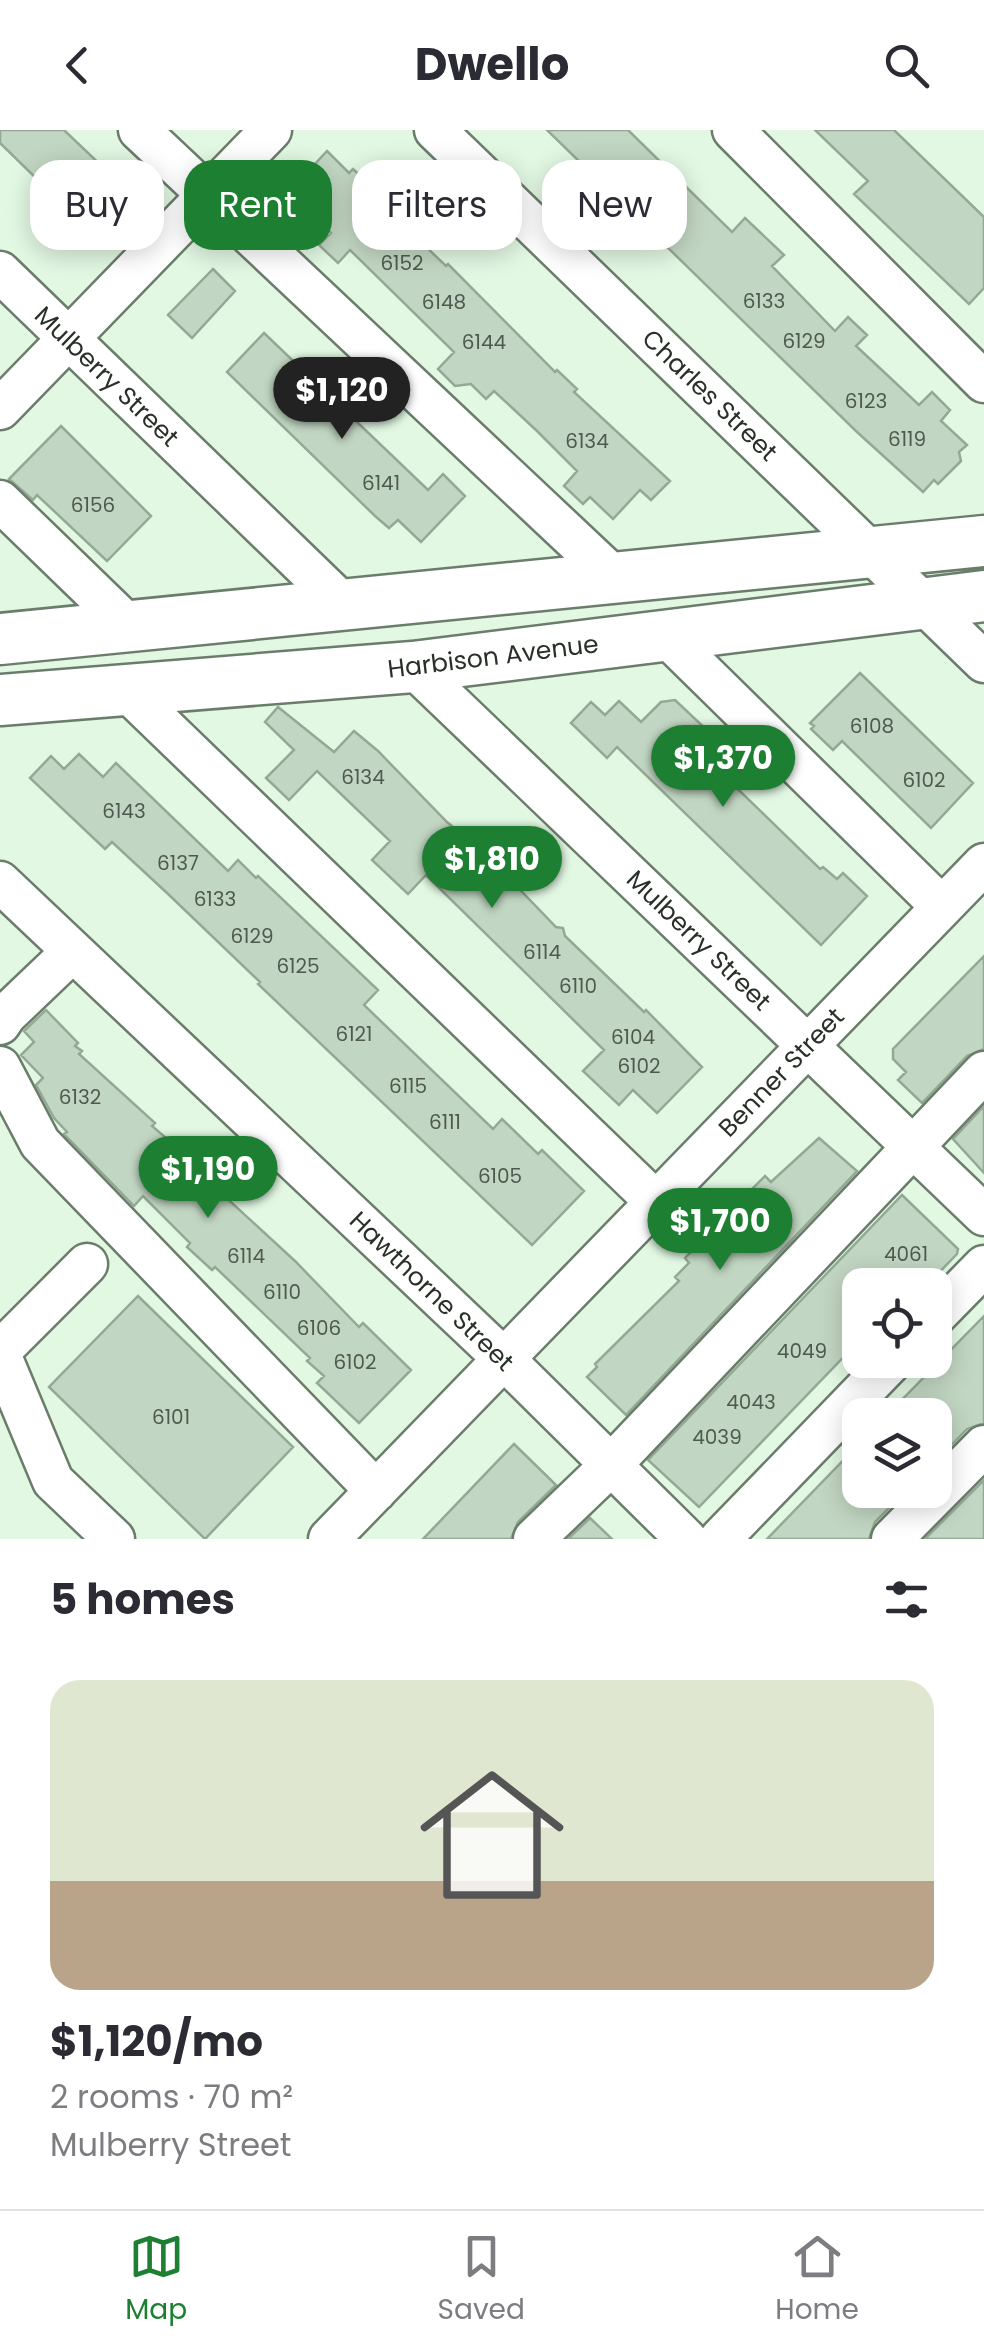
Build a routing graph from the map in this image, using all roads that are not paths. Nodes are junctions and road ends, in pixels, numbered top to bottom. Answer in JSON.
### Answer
{"nodes":[{"id":1,"x":139,"y":130,"type":"edge"},
{"id":2,"x":271,"y":130,"type":"edge"},
{"id":3,"x":435,"y":130,"type":"edge"},
{"id":4,"x":733,"y":130,"type":"edge"},
{"id":5,"x":242,"y":160,"type":"edge"},
{"id":6,"x":184,"y":175,"type":"edge"},
{"id":7,"x":184,"y":219,"type":"edge"},
{"id":8,"x":263,"y":250,"type":"edge"},
{"id":9,"x":0,"y":272,"type":"edge"},
{"id":10,"x":68,"y":338,"type":"junction"},
{"id":11,"x":984,"y":382,"type":"edge"},
{"id":12,"x":0,"y":409,"type":"edge"},
{"id":13,"x":0,"y":502,"type":"edge"},
{"id":14,"x":984,"y":541,"type":"edge"},
{"id":15,"x":872,"y":552,"type":"junction"},
{"id":16,"x":615,"y":578,"type":"junction"},
{"id":17,"x":984,"y":596,"type":"edge"},
{"id":18,"x":920,"y":603,"type":"junction"},
{"id":19,"x":344,"y":606,"type":"junction"},
{"id":20,"x":130,"y":626,"type":"junction"},
{"id":21,"x":665,"y":635,"type":"junction"},
{"id":22,"x":0,"y":639,"type":"edge"},
{"id":23,"x":984,"y":662,"type":"edge"},
{"id":24,"x":413,"y":667,"type":"junction"},
{"id":25,"x":126,"y":690,"type":"junction"},
{"id":26,"x":0,"y":700,"type":"edge"},
{"id":27,"x":984,"y":864,"type":"edge"},
{"id":28,"x":0,"y":882,"type":"edge"},
{"id":29,"x":942,"y":907,"type":"junction"},
{"id":30,"x":73,"y":952,"type":"junction"},
{"id":31,"x":0,"y":1024,"type":"edge"},
{"id":32,"x":808,"y":1044,"type":"junction"},
{"id":33,"x":0,"y":1067,"type":"edge"},
{"id":34,"x":984,"y":1072,"type":"edge"},
{"id":35,"x":912,"y":1146,"type":"junction"},
{"id":36,"x":656,"y":1202,"type":"junction"},
{"id":37,"x":984,"y":1215,"type":"edge"},
{"id":38,"x":87,"y":1264,"type":"dead end"},
{"id":39,"x":984,"y":1266,"type":"edge"},
{"id":40,"x":952,"y":1299,"type":"edge"},
{"id":41,"x":0,"y":1352,"type":"edge"},
{"id":42,"x":504,"y":1359,"type":"junction"},
{"id":43,"x":876,"y":1378,"type":"edge"},
{"id":44,"x":984,"y":1446,"type":"edge"},
{"id":45,"x":611,"y":1465,"type":"junction"},
{"id":46,"x":376,"y":1491,"type":"junction"},
{"id":47,"x":114,"y":1539,"type":"edge"},
{"id":48,"x":329,"y":1539,"type":"edge"},
{"id":49,"x":534,"y":1539,"type":"edge"},
{"id":50,"x":686,"y":1539,"type":"edge"},
{"id":51,"x":720,"y":1539,"type":"edge"},
{"id":52,"x":892,"y":1539,"type":"edge"}],
"edges":[{"from":1,"to":6,"type":"street"},
{"from":2,"to":5,"type":"street"},
{"from":3,"to":15,"type":"street","name":"Charles Street"},
{"from":4,"to":11,"type":"street"},
{"from":7,"to":10,"type":"street"},
{"from":8,"to":16,"type":"street"},
{"from":9,"to":10,"type":"street","name":"Mulberry Street"},
{"from":10,"to":12,"type":"street"},
{"from":10,"to":19,"type":"street","name":"Mulberry Street"},
{"from":13,"to":20,"type":"street"},
{"from":14,"to":15,"type":"main road"},
{"from":15,"to":16,"type":"main road"},
{"from":15,"to":18,"type":"street","name":"Charles Street"},
{"from":16,"to":19,"type":"main road"},
{"from":17,"to":18,"type":"main road","name":"Harbison Avenue"},
{"from":18,"to":21,"type":"main road","name":"Harbison Avenue"},
{"from":18,"to":23,"type":"street","name":"Charles Street"},
{"from":19,"to":20,"type":"main road"},
{"from":20,"to":22,"type":"main road"},
{"from":21,"to":24,"type":"main road","name":"Harbison Avenue"},
{"from":21,"to":29,"type":"street"},
{"from":24,"to":25,"type":"main road","name":"Harbison Avenue"},
{"from":24,"to":32,"type":"street","name":"Mulberry Street"},
{"from":25,"to":26,"type":"main road","name":"Harbison Avenue"},
{"from":25,"to":36,"type":"street"},
{"from":27,"to":29,"type":"street","name":"Benner Street"},
{"from":28,"to":30,"type":"street","name":"Hawthorne Street"},
{"from":29,"to":32,"type":"street","name":"Benner Street"},
{"from":30,"to":31,"type":"street"},
{"from":30,"to":42,"type":"street","name":"Hawthorne Street"},
{"from":32,"to":35,"type":"street","name":"Mulberry Street"},
{"from":32,"to":36,"type":"street","name":"Benner Street"},
{"from":33,"to":46,"type":"street"},
{"from":34,"to":35,"type":"street"},
{"from":35,"to":37,"type":"street","name":"Mulberry Street"},
{"from":35,"to":45,"type":"street"},
{"from":36,"to":42,"type":"street","name":"Benner Street"},
{"from":38,"to":41,"type":"street"},
{"from":39,"to":40,"type":"street"},
{"from":41,"to":47,"type":"street"},
{"from":42,"to":45,"type":"street","name":"Hawthorne Street"},
{"from":42,"to":46,"type":"street","name":"Benner Street"},
{"from":43,"to":51,"type":"street"},
{"from":44,"to":52,"type":"street"},
{"from":45,"to":49,"type":"street"},
{"from":45,"to":50,"type":"street","name":"Hawthorne Street"},
{"from":46,"to":48,"type":"street","name":"Benner Street"}]}
